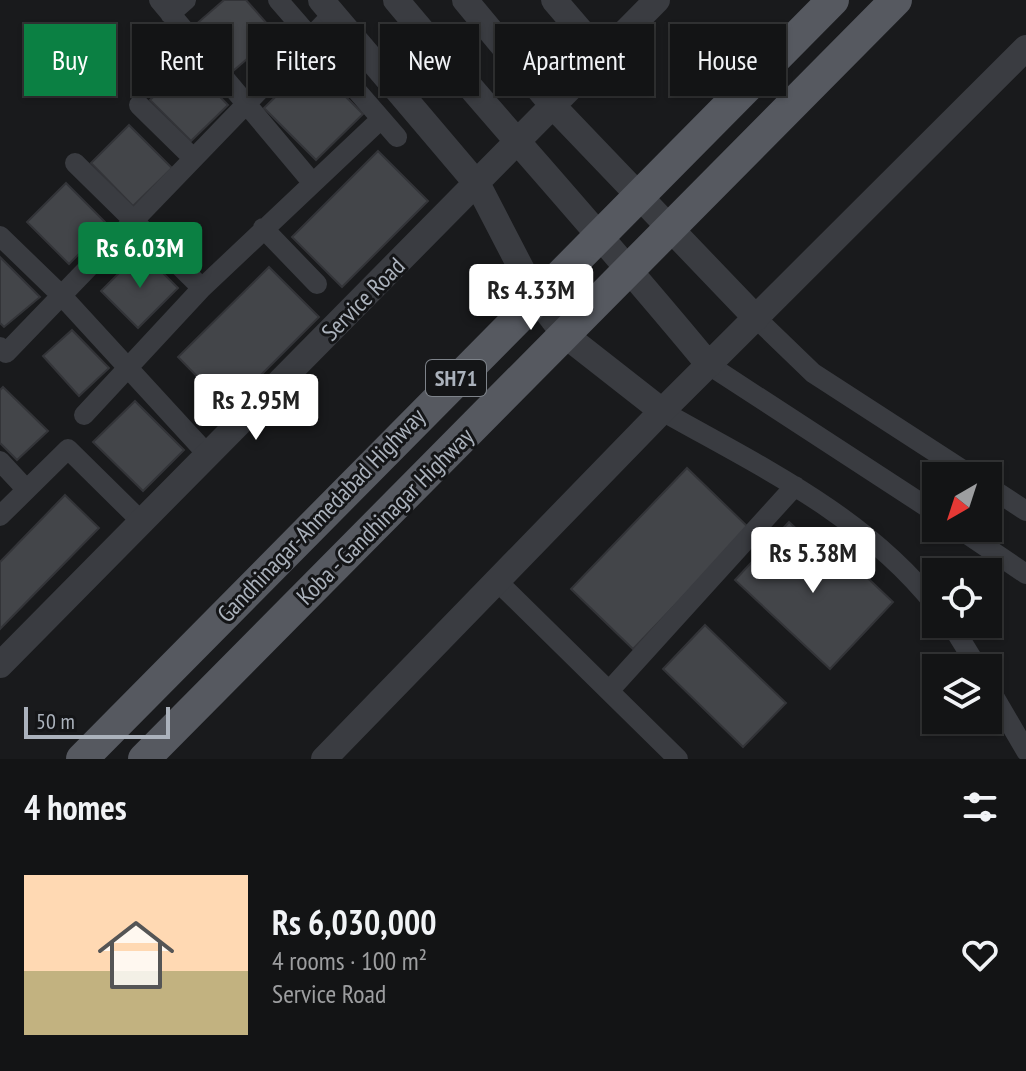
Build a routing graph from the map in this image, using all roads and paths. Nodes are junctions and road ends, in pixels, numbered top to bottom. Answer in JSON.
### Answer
{"nodes":[{"id":1,"x":278,"y":0,"type":"edge"},
{"id":2,"x":396,"y":0,"type":"edge"},
{"id":3,"x":465,"y":0,"type":"edge"},
{"id":4,"x":554,"y":0,"type":"edge"},
{"id":5,"x":657,"y":0,"type":"edge"},
{"id":6,"x":833,"y":0,"type":"edge"},
{"id":7,"x":896,"y":0,"type":"edge"},
{"id":8,"x":172,"y":5,"type":"edge"},
{"id":9,"x":323,"y":5,"type":"edge"},
{"id":10,"x":295,"y":20,"type":"junction"},
{"id":11,"x":298,"y":24,"type":"edge"},
{"id":12,"x":316,"y":24,"type":"edge"},
{"id":13,"x":575,"y":24,"type":"edge"},
{"id":14,"x":633,"y":24,"type":"edge"},
{"id":15,"x":1026,"y":48,"type":"edge"},
{"id":16,"x":253,"y":96,"type":"edge"},
{"id":17,"x":361,"y":96,"type":"edge"},
{"id":18,"x":563,"y":96,"type":"edge"},
{"id":19,"x":139,"y":105,"type":"dead end"},
{"id":20,"x":244,"y":105,"type":"junction"},
{"id":21,"x":553,"y":106,"type":"junction"},
{"id":22,"x":381,"y":119,"type":"junction"},
{"id":23,"x":397,"y":137,"type":"dead end"},
{"id":24,"x":517,"y":144,"type":"junction"},
{"id":25,"x":193,"y":158,"type":"junction"},
{"id":26,"x":75,"y":163,"type":"dead end"},
{"id":27,"x":311,"y":181,"type":"junction"},
{"id":28,"x":478,"y":185,"type":"junction"},
{"id":29,"x":638,"y":194,"type":"junction"},
{"id":30,"x":133,"y":220,"type":"junction"},
{"id":31,"x":671,"y":227,"type":"junction"},
{"id":32,"x":263,"y":228,"type":"junction"},
{"id":33,"x":600,"y":233,"type":"junction"},
{"id":34,"x":0,"y":236,"type":"edge"},
{"id":35,"x":630,"y":269,"type":"junction"},
{"id":36,"x":317,"y":284,"type":"dead end"},
{"id":37,"x":202,"y":288,"type":"junction"},
{"id":38,"x":62,"y":296,"type":"junction"},
{"id":39,"x":536,"y":297,"type":"junction"},
{"id":40,"x":756,"y":318,"type":"junction"},
{"id":41,"x":565,"y":335,"type":"junction"},
{"id":42,"x":0,"y":347,"type":"edge"},
{"id":43,"x":709,"y":365,"type":"junction"},
{"id":44,"x":128,"y":368,"type":"junction"},
{"id":45,"x":662,"y":411,"type":"junction"},
{"id":46,"x":84,"y":415,"type":"dead end"},
{"id":47,"x":208,"y":455,"type":"junction"},
{"id":48,"x":0,"y":461,"type":"edge"},
{"id":49,"x":950,"y":462,"type":"edge"},
{"id":50,"x":795,"y":486,"type":"junction"},
{"id":51,"x":26,"y":489,"type":"junction"},
{"id":52,"x":1002,"y":495,"type":"edge"},
{"id":53,"x":922,"y":504,"type":"edge"},
{"id":54,"x":1026,"y":511,"type":"edge"},
{"id":55,"x":0,"y":516,"type":"edge"},
{"id":56,"x":142,"y":522,"type":"junction"},
{"id":57,"x":979,"y":542,"type":"edge"},
{"id":58,"x":1026,"y":574,"type":"edge"},
{"id":59,"x":497,"y":581,"type":"junction"},
{"id":60,"x":922,"y":591,"type":"edge"},
{"id":61,"x":0,"y":665,"type":"edge"},
{"id":62,"x":609,"y":691,"type":"junction"},
{"id":63,"x":1002,"y":710,"type":"edge"},
{"id":64,"x":1026,"y":751,"type":"edge"},
{"id":65,"x":82,"y":759,"type":"edge"},
{"id":66,"x":144,"y":759,"type":"edge"},
{"id":67,"x":324,"y":759,"type":"edge"},
{"id":68,"x":678,"y":759,"type":"edge"}],
"edges":[{"from":1,"to":10,"type":"street"},
{"from":2,"to":24,"type":"street"},
{"from":3,"to":21,"type":"street"},
{"from":4,"to":13,"type":"street"},
{"from":5,"to":14,"type":"street","name":"Service Road"},
{"from":6,"to":29,"type":"main road","name":"Gandhinagar-Ahmedabad Highway","number":"SH71"},
{"from":7,"to":31,"type":"main road","name":"Koba - Gandhinagar Highway","number":"SH71"},
{"from":8,"to":20,"type":"street"},
{"from":9,"to":10,"type":"street"},
{"from":9,"to":12,"type":"street"},
{"from":9,"to":28,"type":"street"},
{"from":10,"to":11,"type":"street"},
{"from":15,"to":40,"type":"street"},
{"from":16,"to":20,"type":"street"},
{"from":17,"to":22,"type":"street"},
{"from":18,"to":21,"type":"street","name":"Service Road"},
{"from":19,"to":25,"type":"street"},
{"from":20,"to":25,"type":"street"},
{"from":20,"to":27,"type":"street"},
{"from":21,"to":24,"type":"street","name":"Service Road"},
{"from":21,"to":29,"type":"street"},
{"from":22,"to":23,"type":"street"},
{"from":22,"to":27,"type":"street"},
{"from":24,"to":28,"type":"street","name":"Service Road"},
{"from":24,"to":33,"type":"street"},
{"from":25,"to":30,"type":"street"},
{"from":26,"to":30,"type":"street"},
{"from":27,"to":32,"type":"street"},
{"from":28,"to":39,"type":"street"},
{"from":28,"to":47,"type":"street","name":"Service Road"},
{"from":29,"to":31,"type":"street"},
{"from":29,"to":33,"type":"main road","name":"Gandhinagar-Ahmedabad Highway","number":"SH71"},
{"from":30,"to":37,"type":"street"},
{"from":30,"to":38,"type":"street"},
{"from":31,"to":35,"type":"main road","name":"Koba - Gandhinagar Highway","number":"SH71"},
{"from":31,"to":40,"type":"street"},
{"from":32,"to":36,"type":"street"},
{"from":32,"to":37,"type":"street"},
{"from":33,"to":35,"type":"street"},
{"from":33,"to":39,"type":"main road","name":"Gandhinagar-Ahmedabad Highway","number":"SH71"},
{"from":34,"to":38,"type":"street"},
{"from":35,"to":41,"type":"main road","name":"Koba - Gandhinagar Highway","number":"SH71"},
{"from":35,"to":43,"type":"street"},
{"from":37,"to":44,"type":"street"},
{"from":38,"to":42,"type":"street"},
{"from":38,"to":44,"type":"street"},
{"from":39,"to":41,"type":"street"},
{"from":39,"to":65,"type":"main road","name":"Gandhinagar-Ahmedabad Highway","number":"SH71"},
{"from":40,"to":43,"type":"street"},
{"from":40,"to":49,"type":"street"},
{"from":41,"to":45,"type":"street"},
{"from":41,"to":66,"type":"main road","name":"Koba - Gandhinagar Highway","number":"SH71"},
{"from":43,"to":45,"type":"street"},
{"from":43,"to":53,"type":"street"},
{"from":44,"to":46,"type":"street"},
{"from":44,"to":47,"type":"street"},
{"from":45,"to":50,"type":"street"},
{"from":45,"to":59,"type":"street"},
{"from":47,"to":56,"type":"street","name":"Service Road"},
{"from":48,"to":51,"type":"street"},
{"from":50,"to":60,"type":"street"},
{"from":50,"to":62,"type":"street"},
{"from":51,"to":55,"type":"street"},
{"from":51,"to":56,"type":"street"},
{"from":52,"to":54,"type":"street"},
{"from":56,"to":61,"type":"street","name":"Service Road"},
{"from":57,"to":58,"type":"street"},
{"from":59,"to":62,"type":"street"},
{"from":59,"to":67,"type":"street"},
{"from":62,"to":68,"type":"street"},
{"from":63,"to":64,"type":"street"}]}
